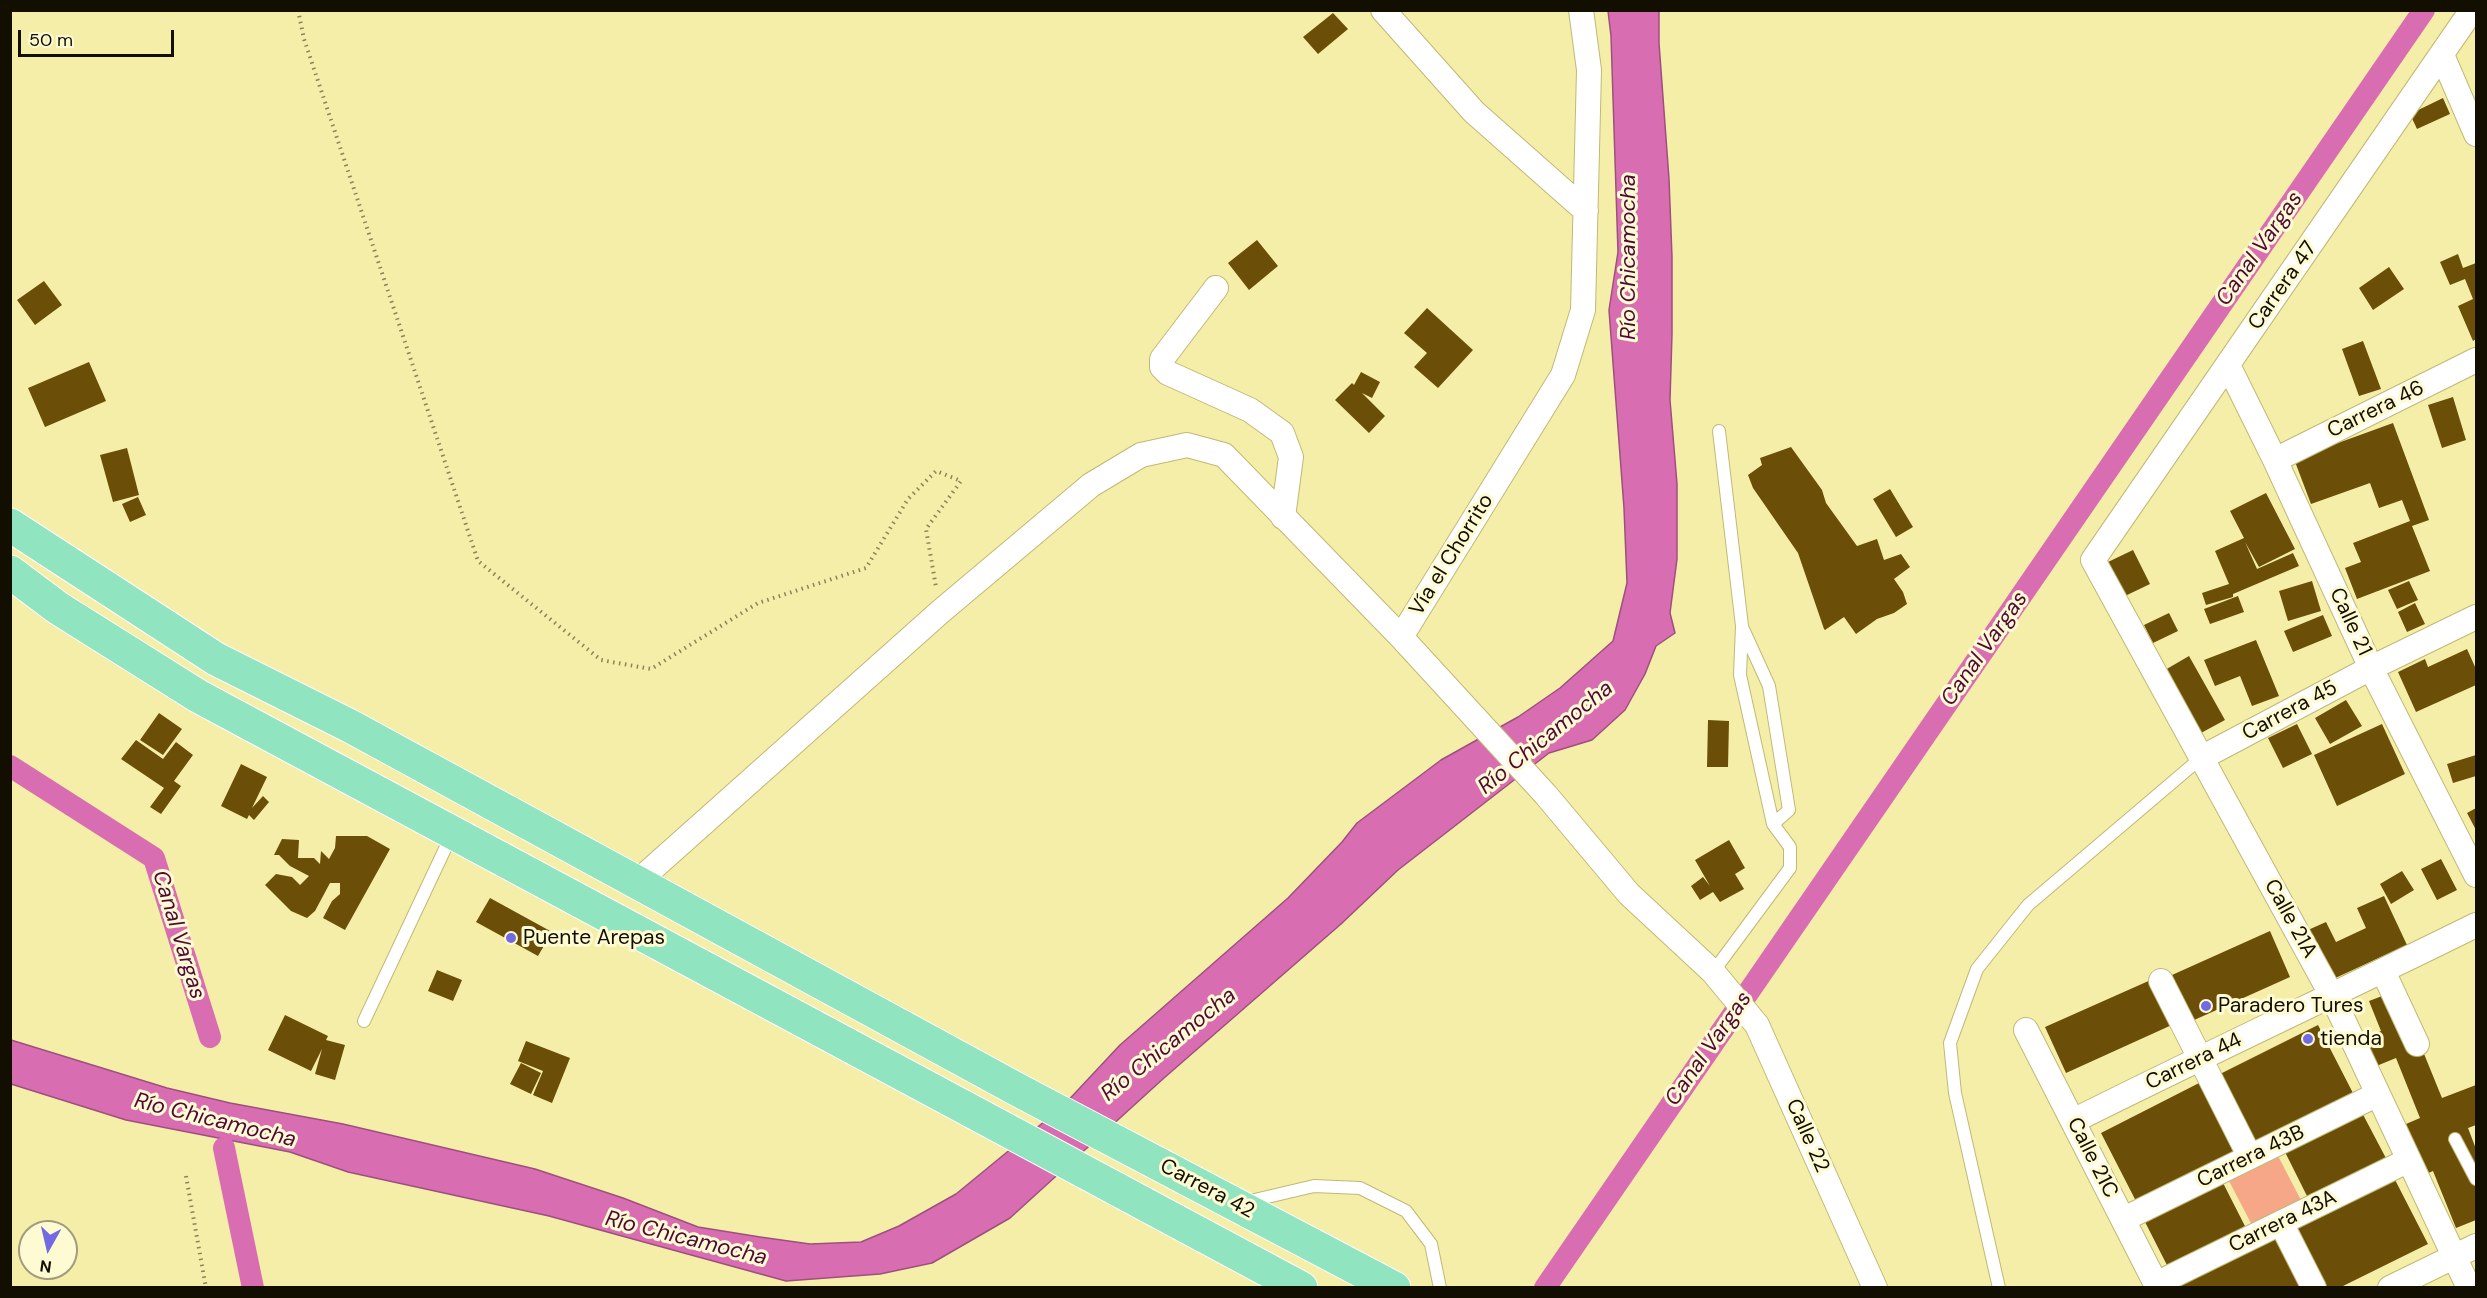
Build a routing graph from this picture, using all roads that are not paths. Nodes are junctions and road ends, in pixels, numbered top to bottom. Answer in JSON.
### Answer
{"nodes":[{"id":1,"x":1383,"y":10,"type":"edge"},
{"id":2,"x":1581,"y":10,"type":"edge"},
{"id":3,"x":2473,"y":12,"type":"edge"},
{"id":4,"x":2442,"y":55,"type":"junction"},
{"id":5,"x":2476,"y":134,"type":"edge"},
{"id":6,"x":1586,"y":211,"type":"junction"},
{"id":7,"x":1216,"y":288,"type":"dead end"},
{"id":8,"x":2476,"y":360,"type":"edge"},
{"id":9,"x":2228,"y":365,"type":"junction"},
{"id":10,"x":1719,"y":431,"type":"dead end"},
{"id":11,"x":2275,"y":460,"type":"junction"},
{"id":12,"x":1282,"y":517,"type":"junction"},
{"id":13,"x":10,"y":525,"type":"edge"},
{"id":14,"x":2093,"y":560,"type":"joint"},
{"id":15,"x":10,"y":572,"type":"edge"},
{"id":16,"x":2476,"y":617,"type":"edge"},
{"id":17,"x":1742,"y":626,"type":"junction"},
{"id":18,"x":1401,"y":637,"type":"junction"},
{"id":19,"x":2371,"y":668,"type":"junction"},
{"id":20,"x":2201,"y":758,"type":"junction"},
{"id":21,"x":1773,"y":824,"type":"junction"},
{"id":22,"x":453,"y":833,"type":"junction"},
{"id":23,"x":2476,"y":875,"type":"edge"},
{"id":24,"x":635,"y":884,"type":"junction"},
{"id":25,"x":2476,"y":925,"type":"edge"},
{"id":26,"x":2383,"y":971,"type":"junction"},
{"id":27,"x":1713,"y":972,"type":"junction"},
{"id":28,"x":2161,"y":981,"type":"dead end"},
{"id":29,"x":1729,"y":991,"type":"joint"},
{"id":30,"x":2332,"y":996,"type":"junction"},
{"id":31,"x":364,"y":1021,"type":"dead end"},
{"id":32,"x":2026,"y":1030,"type":"dead end"},
{"id":33,"x":2417,"y":1044,"type":"dead end"},
{"id":34,"x":2199,"y":1058,"type":"junction"},
{"id":35,"x":2378,"y":1094,"type":"junction"},
{"id":36,"x":2073,"y":1121,"type":"junction"},
{"id":37,"x":2455,"y":1139,"type":"dead end"},
{"id":38,"x":2250,"y":1157,"type":"junction"},
{"id":39,"x":2409,"y":1161,"type":"junction"},
{"id":40,"x":2476,"y":1179,"type":"edge"},
{"id":41,"x":1237,"y":1205,"type":"junction"},
{"id":42,"x":2124,"y":1219,"type":"junction"},
{"id":43,"x":2281,"y":1223,"type":"junction"},
{"id":44,"x":2476,"y":1246,"type":"edge"},
{"id":45,"x":2454,"y":1256,"type":"junction"},
{"id":46,"x":2157,"y":1286,"type":"edge"},
{"id":47,"x":1301,"y":1287,"type":"edge"},
{"id":48,"x":1394,"y":1287,"type":"edge"},
{"id":49,"x":1440,"y":1287,"type":"edge"},
{"id":50,"x":1875,"y":1287,"type":"edge"},
{"id":51,"x":1999,"y":1287,"type":"edge"},
{"id":52,"x":2314,"y":1287,"type":"edge"},
{"id":53,"x":2390,"y":1287,"type":"edge"},
{"id":54,"x":2469,"y":1287,"type":"edge"}],
"edges":[{"from":1,"to":6,"type":"street"},
{"from":2,"to":6,"type":"street","name":"Vía el Chorrito"},
{"from":3,"to":4,"type":"street","name":"Carrera 47"},
{"from":4,"to":5,"type":"street"},
{"from":4,"to":9,"type":"street","name":"Carrera 47"},
{"from":6,"to":18,"type":"street","name":"Vía el Chorrito"},
{"from":7,"to":12,"type":"street"},
{"from":8,"to":11,"type":"street","name":"Carrera 46"},
{"from":9,"to":11,"type":"street","name":"Calle 21"},
{"from":9,"to":14,"type":"street","name":"Carrera 47"},
{"from":10,"to":17,"type":"lane"},
{"from":11,"to":19,"type":"street","name":"Calle 21"},
{"from":12,"to":18,"type":"street"},
{"from":12,"to":24,"type":"street"},
{"from":13,"to":24,"type":"highway","name":"Carrera 42"},
{"from":14,"to":20,"type":"street","name":"Calle 21A"},
{"from":15,"to":22,"type":"highway","name":"Carrera 42"},
{"from":16,"to":19,"type":"street","name":"Carrera 45"},
{"from":17,"to":21,"type":"lane"},
{"from":17,"to":21,"type":"lane"},
{"from":18,"to":27,"type":"street","name":"Vía el Chorrito"},
{"from":19,"to":20,"type":"street","name":"Carrera 45"},
{"from":19,"to":23,"type":"street","name":"Calle 21"},
{"from":20,"to":30,"type":"street","name":"Calle 21A"},
{"from":20,"to":51,"type":"lane"},
{"from":21,"to":27,"type":"lane"},
{"from":22,"to":31,"type":"lane"},
{"from":22,"to":47,"type":"highway","name":"Carrera 42"},
{"from":24,"to":41,"type":"highway","name":"Carrera 42"},
{"from":25,"to":26,"type":"street","name":"Carrera 44"},
{"from":26,"to":30,"type":"street","name":"Carrera 44"},
{"from":26,"to":33,"type":"street"},
{"from":27,"to":29,"type":"street","name":"Vía el Chorrito"},
{"from":28,"to":34,"type":"street"},
{"from":29,"to":50,"type":"street","name":"Calle 22"},
{"from":30,"to":34,"type":"street","name":"Carrera 44"},
{"from":30,"to":35,"type":"street","name":"Calle 21A"},
{"from":32,"to":36,"type":"street","name":"Calle 21C"},
{"from":34,"to":36,"type":"street","name":"Carrera 44"},
{"from":34,"to":38,"type":"street"},
{"from":35,"to":38,"type":"street","name":"Carrera 43B"},
{"from":35,"to":39,"type":"street","name":"Calle 21A"},
{"from":36,"to":42,"type":"street","name":"Calle 21C"},
{"from":37,"to":40,"type":"lane"},
{"from":38,"to":42,"type":"street","name":"Carrera 43B"},
{"from":39,"to":43,"type":"street","name":"Carrera 43A"},
{"from":39,"to":45,"type":"street","name":"Calle 21A"},
{"from":41,"to":48,"type":"highway","name":"Carrera 42"},
{"from":41,"to":49,"type":"lane"},
{"from":42,"to":46,"type":"street","name":"Calle 21C"},
{"from":43,"to":46,"type":"street","name":"Carrera 43A"},
{"from":43,"to":52,"type":"street"},
{"from":44,"to":45,"type":"street"},
{"from":45,"to":53,"type":"street"},
{"from":45,"to":54,"type":"street","name":"Calle 21A"}]}
